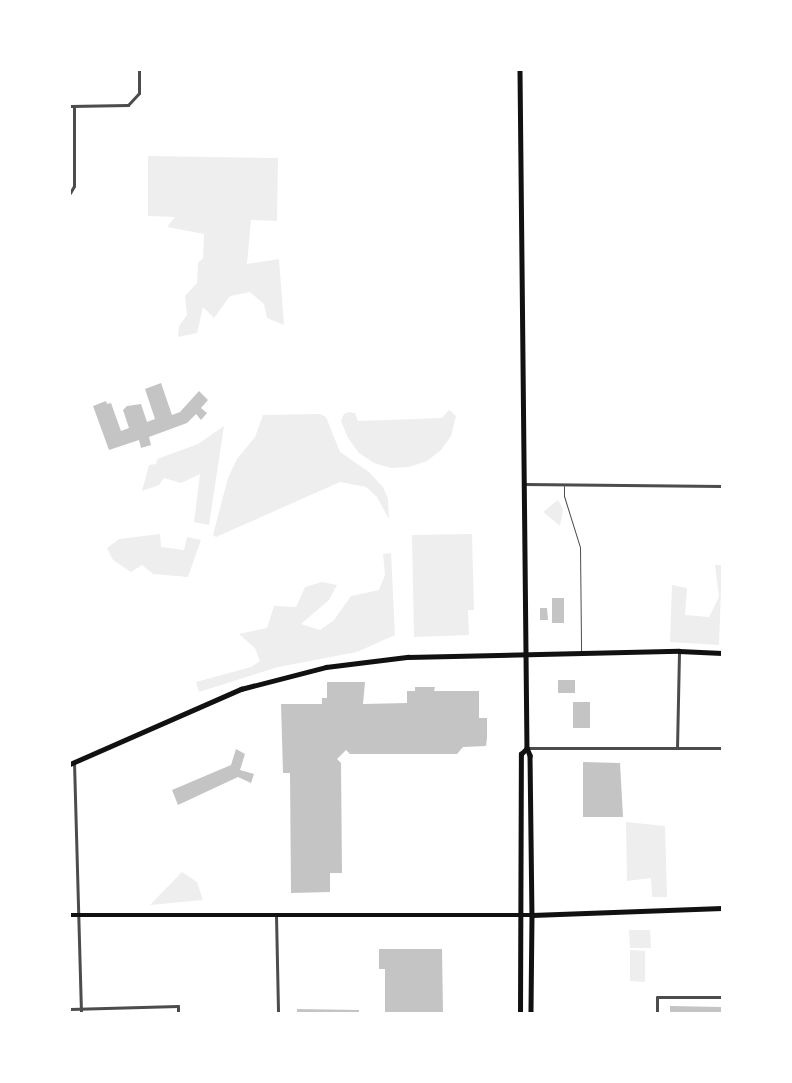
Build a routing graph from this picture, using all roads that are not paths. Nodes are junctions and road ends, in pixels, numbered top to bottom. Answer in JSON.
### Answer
{"nodes":[{"id":1,"x":139,"y":70,"type":"edge"},
{"id":2,"x":520,"y":70,"type":"edge"},
{"id":3,"x":72,"y":106,"type":"edge"},
{"id":4,"x":70,"y":193,"type":"edge"},
{"id":5,"x":525,"y":484,"type":"junction"},
{"id":6,"x":564,"y":486,"type":"junction"},
{"id":7,"x":722,"y":486,"type":"edge"},
{"id":8,"x":679,"y":650,"type":"junction"},
{"id":9,"x":722,"y":653,"type":"edge"},
{"id":10,"x":528,"y":654,"type":"junction"},
{"id":11,"x":581,"y":654,"type":"junction"},
{"id":12,"x":527,"y":748,"type":"junction"},
{"id":13,"x":678,"y":748,"type":"junction"},
{"id":14,"x":722,"y":748,"type":"edge"},
{"id":15,"x":72,"y":763,"type":"edge"},
{"id":16,"x":722,"y":908,"type":"edge"},
{"id":17,"x":276,"y":914,"type":"junction"},
{"id":18,"x":70,"y":915,"type":"edge"},
{"id":19,"x":79,"y":915,"type":"junction"},
{"id":20,"x":523,"y":915,"type":"junction"},
{"id":21,"x":532,"y":915,"type":"junction"},
{"id":22,"x":722,"y":997,"type":"edge"},
{"id":23,"x":70,"y":1009,"type":"edge"},
{"id":24,"x":81,"y":1011,"type":"edge"},
{"id":25,"x":178,"y":1013,"type":"edge"},
{"id":26,"x":278,"y":1013,"type":"edge"},
{"id":27,"x":520,"y":1013,"type":"edge"},
{"id":28,"x":531,"y":1013,"type":"edge"},
{"id":29,"x":657,"y":1013,"type":"edge"}],
"edges":[{"from":1,"to":3,"type":"street"},
{"from":2,"to":5,"type":"main road"},
{"from":3,"to":4,"type":"street"},
{"from":5,"to":6,"type":"street"},
{"from":5,"to":10,"type":"main road"},
{"from":6,"to":7,"type":"street"},
{"from":6,"to":11,"type":"lane"},
{"from":8,"to":9,"type":"main road"},
{"from":8,"to":11,"type":"main road"},
{"from":8,"to":13,"type":"street"},
{"from":10,"to":11,"type":"main road"},
{"from":10,"to":12,"type":"main road"},
{"from":10,"to":15,"type":"main road"},
{"from":12,"to":13,"type":"street"},
{"from":12,"to":20,"type":"main road"},
{"from":12,"to":21,"type":"main road"},
{"from":13,"to":14,"type":"street"},
{"from":15,"to":19,"type":"street"},
{"from":16,"to":21,"type":"main road"},
{"from":17,"to":19,"type":"main road"},
{"from":17,"to":20,"type":"main road"},
{"from":17,"to":26,"type":"street"},
{"from":18,"to":19,"type":"main road"},
{"from":19,"to":24,"type":"street"},
{"from":20,"to":21,"type":"main road"},
{"from":20,"to":27,"type":"main road"},
{"from":21,"to":28,"type":"main road"},
{"from":22,"to":29,"type":"street"},
{"from":23,"to":24,"type":"street"},
{"from":24,"to":25,"type":"street"}]}
